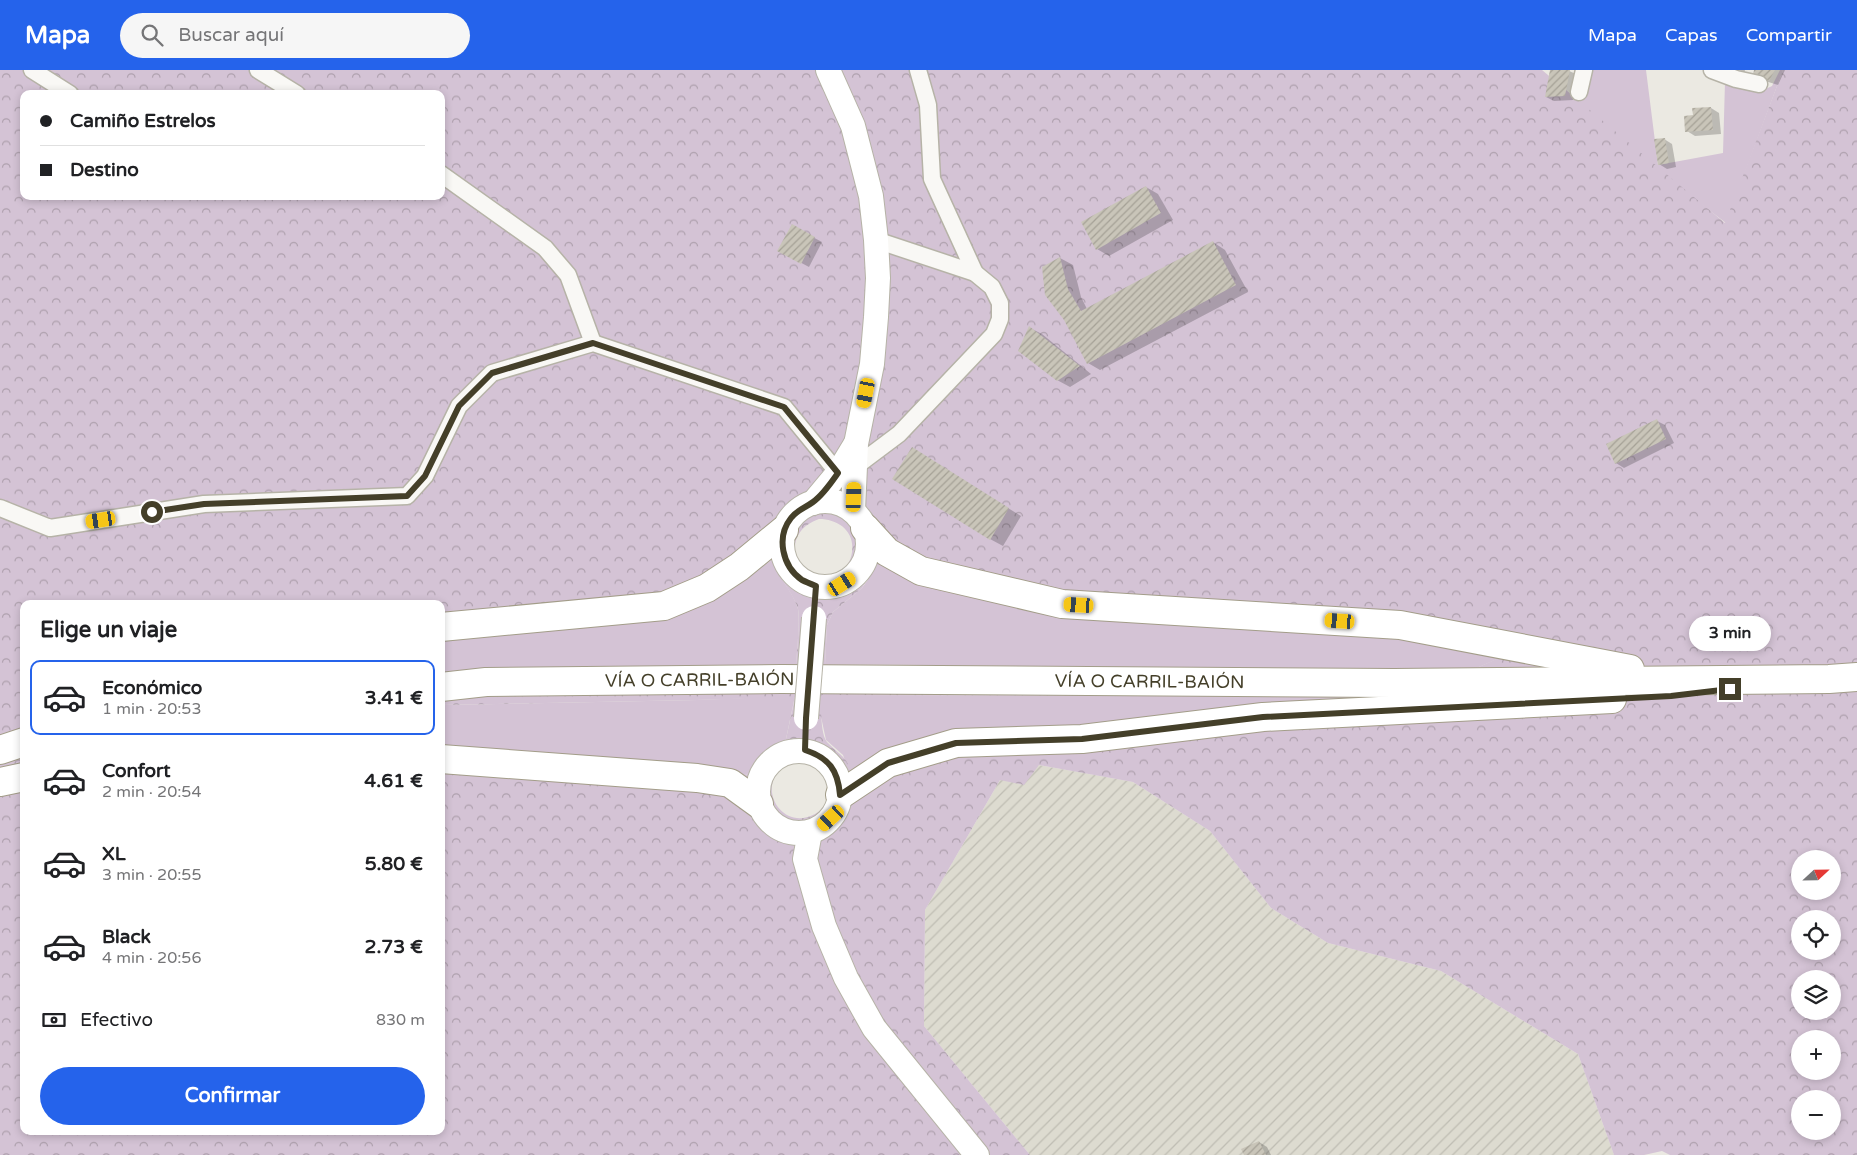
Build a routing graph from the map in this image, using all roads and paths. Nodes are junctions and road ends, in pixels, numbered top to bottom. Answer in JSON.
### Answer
{"nodes":[{"id":1,"x":32,"y":70,"type":"edge"},
{"id":2,"x":258,"y":70,"type":"edge"},
{"id":3,"x":828,"y":70,"type":"edge"},
{"id":4,"x":918,"y":70,"type":"edge"},
{"id":5,"x":1584,"y":70,"type":"edge"},
{"id":6,"x":1712,"y":70,"type":"edge"},
{"id":7,"x":1759,"y":84,"type":"dead end"},
{"id":8,"x":64,"y":90,"type":"edge"},
{"id":9,"x":290,"y":90,"type":"edge"},
{"id":10,"x":1579,"y":92,"type":"dead end"},
{"id":11,"x":445,"y":177,"type":"edge"},
{"id":12,"x":876,"y":240,"type":"junction"},
{"id":13,"x":975,"y":273,"type":"junction"},
{"id":14,"x":593,"y":343,"type":"junction"},
{"id":15,"x":847,"y":470,"type":"junction"},
{"id":16,"x":812,"y":503,"type":"junction"},
{"id":17,"x":0,"y":508,"type":"edge"},
{"id":18,"x":859,"y":520,"type":"junction"},
{"id":19,"x":784,"y":530,"type":"junction"},
{"id":20,"x":816,"y":586,"type":"junction"},
{"id":21,"x":445,"y":627,"type":"edge"},
{"id":22,"x":1857,"y":677,"type":"edge"},
{"id":23,"x":1829,"y":679,"type":"junction"},
{"id":24,"x":445,"y":687,"type":"edge"},
{"id":25,"x":20,"y":743,"type":"edge"},
{"id":26,"x":0,"y":750,"type":"edge"},
{"id":27,"x":805,"y":750,"type":"junction"},
{"id":28,"x":20,"y":754,"type":"edge"},
{"id":29,"x":0,"y":758,"type":"edge"},
{"id":30,"x":445,"y":759,"type":"edge"},
{"id":31,"x":20,"y":778,"type":"edge"},
{"id":32,"x":0,"y":782,"type":"edge"},
{"id":33,"x":840,"y":795,"type":"junction"},
{"id":34,"x":759,"y":804,"type":"junction"},
{"id":35,"x":810,"y":832,"type":"junction"},
{"id":36,"x":978,"y":1155,"type":"edge"}],
"edges":[{"from":1,"to":8,"type":"street"},
{"from":2,"to":9,"type":"street"},
{"from":3,"to":12,"type":"main road"},
{"from":4,"to":13,"type":"street"},
{"from":5,"to":10,"type":"street"},
{"from":6,"to":7,"type":"street"},
{"from":11,"to":14,"type":"street"},
{"from":12,"to":13,"type":"street"},
{"from":12,"to":15,"type":"main road"},
{"from":13,"to":15,"type":"street"},
{"from":14,"to":15,"type":"street"},
{"from":14,"to":17,"type":"street"},
{"from":15,"to":16,"type":"main road"},
{"from":15,"to":18,"type":"main road"},
{"from":16,"to":18,"type":"main road"},
{"from":16,"to":19,"type":"main road"},
{"from":18,"to":20,"type":"main road"},
{"from":18,"to":23,"type":"highway"},
{"from":19,"to":20,"type":"main road"},
{"from":19,"to":21,"type":"highway"},
{"from":20,"to":27,"type":"main road","bridge":true},
{"from":22,"to":23,"type":"highway","name":"VÍA O CARRIL-BAIÓN"},
{"from":23,"to":24,"type":"highway","name":"VÍA O CARRIL-BAIÓN"},
{"from":23,"to":33,"type":"highway"},
{"from":25,"to":26,"type":"highway"},
{"from":27,"to":33,"type":"main road"},
{"from":27,"to":34,"type":"main road"},
{"from":28,"to":29,"type":"highway"},
{"from":30,"to":34,"type":"highway"},
{"from":31,"to":32,"type":"highway"},
{"from":33,"to":35,"type":"main road"},
{"from":34,"to":35,"type":"main road"},
{"from":35,"to":36,"type":"main road"}]}
